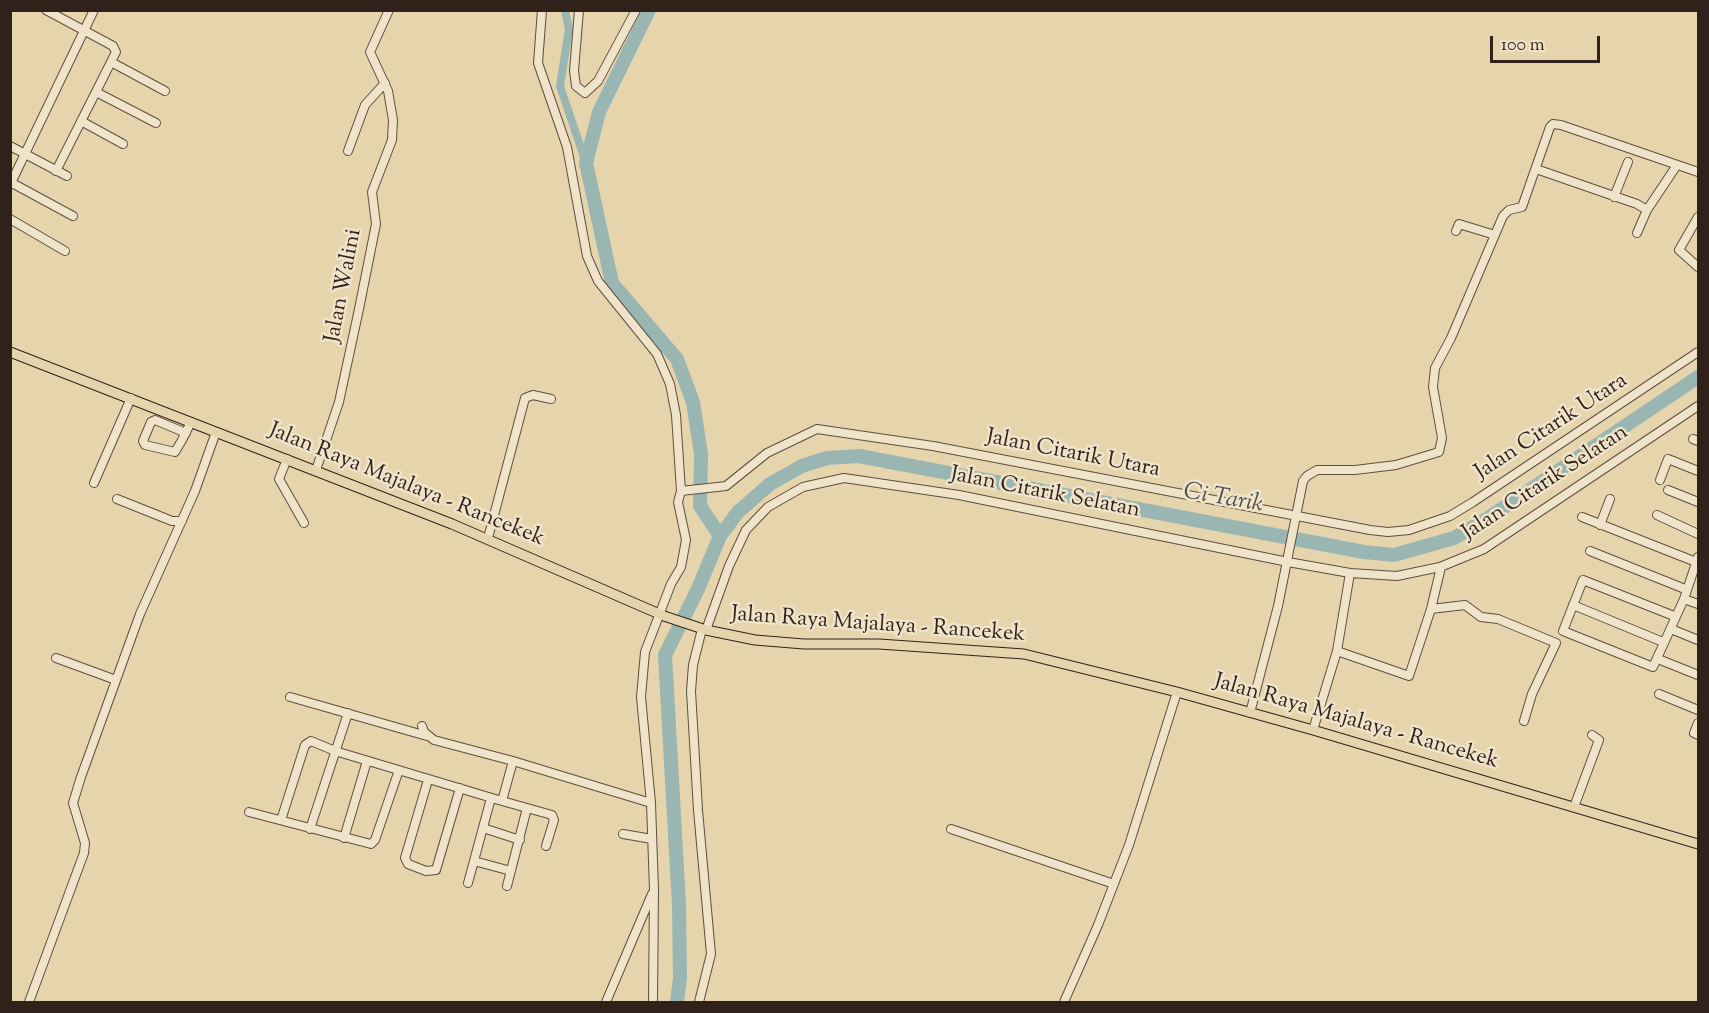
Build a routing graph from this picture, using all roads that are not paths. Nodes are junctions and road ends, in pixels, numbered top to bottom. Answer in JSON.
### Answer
{"nodes":[{"id":1,"x":46,"y":10,"type":"edge"},
{"id":2,"x":94,"y":10,"type":"edge"},
{"id":3,"x":389,"y":10,"type":"edge"},
{"id":4,"x":542,"y":10,"type":"edge"},
{"id":5,"x":579,"y":10,"type":"edge"},
{"id":6,"x":636,"y":10,"type":"edge"},
{"id":7,"x":84,"y":31,"type":"junction"},
{"id":8,"x":111,"y":62,"type":"junction"},
{"id":9,"x":386,"y":83,"type":"junction"},
{"id":10,"x":165,"y":91,"type":"dead end"},
{"id":11,"x":96,"y":92,"type":"junction"},
{"id":12,"x":81,"y":121,"type":"junction"},
{"id":13,"x":156,"y":123,"type":"dead end"},
{"id":14,"x":123,"y":144,"type":"dead end"},
{"id":15,"x":10,"y":146,"type":"edge"},
{"id":16,"x":348,"y":151,"type":"dead end"},
{"id":17,"x":26,"y":154,"type":"junction"},
{"id":18,"x":1628,"y":162,"type":"dead end"},
{"id":19,"x":1677,"y":165,"type":"junction"},
{"id":20,"x":1536,"y":169,"type":"junction"},
{"id":21,"x":56,"y":171,"type":"junction"},
{"id":22,"x":1698,"y":172,"type":"edge"},
{"id":23,"x":67,"y":176,"type":"dead end"},
{"id":24,"x":11,"y":184,"type":"edge"},
{"id":25,"x":1614,"y":197,"type":"junction"},
{"id":26,"x":1647,"y":210,"type":"junction"},
{"id":27,"x":74,"y":216,"type":"dead end"},
{"id":28,"x":1698,"y":217,"type":"edge"},
{"id":29,"x":10,"y":219,"type":"edge"},
{"id":30,"x":1456,"y":231,"type":"dead end"},
{"id":31,"x":1637,"y":233,"type":"dead end"},
{"id":32,"x":1495,"y":235,"type":"junction"},
{"id":33,"x":65,"y":251,"type":"dead end"},
{"id":34,"x":1698,"y":267,"type":"edge"},
{"id":35,"x":10,"y":352,"type":"edge"},
{"id":36,"x":1698,"y":352,"type":"edge"},
{"id":37,"x":131,"y":398,"type":"junction"},
{"id":38,"x":551,"y":399,"type":"dead end"},
{"id":39,"x":1698,"y":406,"type":"edge"},
{"id":40,"x":191,"y":422,"type":"junction"},
{"id":41,"x":216,"y":432,"type":"junction"},
{"id":42,"x":186,"y":433,"type":"junction"},
{"id":43,"x":287,"y":459,"type":"junction"},
{"id":44,"x":316,"y":470,"type":"junction"},
{"id":45,"x":1698,"y":471,"type":"edge"},
{"id":46,"x":1660,"y":480,"type":"dead end"},
{"id":47,"x":94,"y":483,"type":"dead end"},
{"id":48,"x":682,"y":490,"type":"junction"},
{"id":49,"x":1668,"y":490,"type":"dead end"},
{"id":50,"x":117,"y":499,"type":"dead end"},
{"id":51,"x":1610,"y":499,"type":"dead end"},
{"id":52,"x":1698,"y":502,"type":"edge"},
{"id":53,"x":1657,"y":515,"type":"dead end"},
{"id":54,"x":1296,"y":518,"type":"junction"},
{"id":55,"x":1582,"y":518,"type":"dead end"},
{"id":56,"x":182,"y":521,"type":"junction"},
{"id":57,"x":304,"y":523,"type":"dead end"},
{"id":58,"x":1600,"y":525,"type":"junction"},
{"id":59,"x":1698,"y":534,"type":"edge"},
{"id":60,"x":488,"y":538,"type":"junction"},
{"id":61,"x":1590,"y":551,"type":"dead end"},
{"id":62,"x":1288,"y":559,"type":"junction"},
{"id":63,"x":1697,"y":564,"type":"edge"},
{"id":64,"x":1441,"y":567,"type":"junction"},
{"id":65,"x":1350,"y":573,"type":"junction"},
{"id":66,"x":1685,"y":589,"type":"junction"},
{"id":67,"x":1684,"y":599,"type":"junction"},
{"id":68,"x":1698,"y":604,"type":"edge"},
{"id":69,"x":1573,"y":605,"type":"junction"},
{"id":70,"x":1431,"y":609,"type":"junction"},
{"id":71,"x":662,"y":615,"type":"junction"},
{"id":72,"x":1674,"y":616,"type":"junction"},
{"id":73,"x":1671,"y":629,"type":"junction"},
{"id":74,"x":704,"y":630,"type":"junction"},
{"id":75,"x":1698,"y":640,"type":"edge"},
{"id":76,"x":1663,"y":642,"type":"junction"},
{"id":77,"x":1337,"y":651,"type":"junction"},
{"id":78,"x":56,"y":658,"type":"dead end"},
{"id":79,"x":1658,"y":659,"type":"junction"},
{"id":80,"x":1698,"y":675,"type":"edge"},
{"id":81,"x":116,"y":680,"type":"junction"},
{"id":82,"x":1177,"y":692,"type":"junction"},
{"id":83,"x":1659,"y":694,"type":"dead end"},
{"id":84,"x":290,"y":697,"type":"dead end"},
{"id":85,"x":1698,"y":710,"type":"edge"},
{"id":86,"x":348,"y":713,"type":"junction"},
{"id":87,"x":1251,"y":713,"type":"junction"},
{"id":88,"x":1524,"y":721,"type":"dead end"},
{"id":89,"x":1698,"y":723,"type":"edge"},
{"id":90,"x":422,"y":726,"type":"dead end"},
{"id":91,"x":1313,"y":730,"type":"junction"},
{"id":92,"x":1592,"y":735,"type":"dead end"},
{"id":93,"x":1698,"y":735,"type":"edge"},
{"id":94,"x":428,"y":736,"type":"junction"},
{"id":95,"x":335,"y":751,"type":"junction"},
{"id":96,"x":367,"y":761,"type":"junction"},
{"id":97,"x":513,"y":761,"type":"junction"},
{"id":98,"x":399,"y":771,"type":"junction"},
{"id":99,"x":428,"y":780,"type":"junction"},
{"id":100,"x":460,"y":788,"type":"junction"},
{"id":101,"x":491,"y":798,"type":"junction"},
{"id":102,"x":502,"y":801,"type":"junction"},
{"id":103,"x":651,"y":803,"type":"junction"},
{"id":104,"x":1574,"y":807,"type":"junction"},
{"id":105,"x":527,"y":808,"type":"junction"},
{"id":106,"x":249,"y":812,"type":"dead end"},
{"id":107,"x":281,"y":820,"type":"junction"},
{"id":108,"x":483,"y":828,"type":"junction"},
{"id":109,"x":310,"y":829,"type":"junction"},
{"id":110,"x":951,"y":829,"type":"dead end"},
{"id":111,"x":623,"y":834,"type":"dead end"},
{"id":112,"x":344,"y":838,"type":"junction"},
{"id":113,"x":652,"y":839,"type":"junction"},
{"id":114,"x":520,"y":840,"type":"junction"},
{"id":115,"x":1698,"y":844,"type":"edge"},
{"id":116,"x":546,"y":846,"type":"dead end"},
{"id":117,"x":474,"y":861,"type":"junction"},
{"id":118,"x":511,"y":871,"type":"junction"},
{"id":119,"x":468,"y":883,"type":"dead end"},
{"id":120,"x":1114,"y":884,"type":"junction"},
{"id":121,"x":507,"y":886,"type":"dead end"},
{"id":122,"x":654,"y":890,"type":"junction"},
{"id":123,"x":29,"y":1002,"type":"edge"},
{"id":124,"x":606,"y":1002,"type":"edge"},
{"id":125,"x":652,"y":1002,"type":"edge"},
{"id":126,"x":699,"y":1002,"type":"edge"},
{"id":127,"x":1064,"y":1002,"type":"edge"}],
"edges":[{"from":1,"to":7,"type":"street"},
{"from":2,"to":7,"type":"street"},
{"from":3,"to":9,"type":"street","name":"Jalan Walini"},
{"from":4,"to":48,"type":"street"},
{"from":5,"to":6,"type":"street"},
{"from":7,"to":8,"type":"street"},
{"from":7,"to":17,"type":"street"},
{"from":8,"to":10,"type":"street"},
{"from":8,"to":11,"type":"street"},
{"from":9,"to":16,"type":"street"},
{"from":9,"to":44,"type":"street","name":"Jalan Walini"},
{"from":11,"to":12,"type":"street"},
{"from":11,"to":13,"type":"street"},
{"from":12,"to":14,"type":"street"},
{"from":12,"to":21,"type":"street"},
{"from":15,"to":17,"type":"street"},
{"from":17,"to":21,"type":"street"},
{"from":17,"to":24,"type":"street"},
{"from":18,"to":25,"type":"street"},
{"from":19,"to":20,"type":"street"},
{"from":19,"to":22,"type":"street"},
{"from":19,"to":26,"type":"street"},
{"from":20,"to":25,"type":"street"},
{"from":20,"to":32,"type":"street"},
{"from":21,"to":23,"type":"street"},
{"from":24,"to":27,"type":"street"},
{"from":25,"to":26,"type":"street"},
{"from":26,"to":31,"type":"street"},
{"from":28,"to":34,"type":"street"},
{"from":29,"to":33,"type":"street"},
{"from":30,"to":32,"type":"street"},
{"from":32,"to":54,"type":"street"},
{"from":35,"to":37,"type":"main road","name":"Jalan Raya Majalaya - Rancekek"},
{"from":36,"to":54,"type":"street","name":"Jalan Citarik Utara"},
{"from":37,"to":40,"type":"main road","name":"Jalan Raya Majalaya - Rancekek"},
{"from":37,"to":47,"type":"street"},
{"from":38,"to":60,"type":"street"},
{"from":39,"to":64,"type":"street","name":"Jalan Citarik Selatan"},
{"from":40,"to":41,"type":"main road","name":"Jalan Raya Majalaya - Rancekek"},
{"from":40,"to":42,"type":"street"},
{"from":41,"to":43,"type":"main road","name":"Jalan Raya Majalaya - Rancekek"},
{"from":41,"to":56,"type":"street"},
{"from":42,"to":42,"type":"street"},
{"from":43,"to":44,"type":"main road","name":"Jalan Raya Majalaya - Rancekek"},
{"from":43,"to":57,"type":"street"},
{"from":44,"to":60,"type":"main road","name":"Jalan Raya Majalaya - Rancekek"},
{"from":45,"to":46,"type":"street"},
{"from":48,"to":54,"type":"street","name":"Jalan Citarik Utara"},
{"from":48,"to":71,"type":"street"},
{"from":49,"to":52,"type":"street"},
{"from":50,"to":56,"type":"street"},
{"from":51,"to":58,"type":"street"},
{"from":53,"to":59,"type":"street"},
{"from":54,"to":62,"type":"street"},
{"from":55,"to":58,"type":"street"},
{"from":56,"to":81,"type":"street"},
{"from":58,"to":63,"type":"street"},
{"from":60,"to":71,"type":"main road","name":"Jalan Raya Majalaya - Rancekek"},
{"from":61,"to":66,"type":"street"},
{"from":62,"to":65,"type":"street","name":"Jalan Citarik Selatan"},
{"from":62,"to":74,"type":"street","name":"Jalan Citarik Selatan"},
{"from":62,"to":87,"type":"street"},
{"from":63,"to":66,"type":"street"},
{"from":64,"to":65,"type":"street","name":"Jalan Citarik Selatan"},
{"from":64,"to":70,"type":"street"},
{"from":65,"to":77,"type":"street"},
{"from":66,"to":67,"type":"street"},
{"from":67,"to":68,"type":"street"},
{"from":67,"to":72,"type":"street"},
{"from":69,"to":72,"type":"street"},
{"from":69,"to":76,"type":"street"},
{"from":69,"to":79,"type":"street"},
{"from":70,"to":77,"type":"street"},
{"from":70,"to":88,"type":"street"},
{"from":71,"to":74,"type":"main road","name":"Jalan Raya Majalaya - Rancekek"},
{"from":71,"to":103,"type":"street"},
{"from":72,"to":73,"type":"street"},
{"from":73,"to":75,"type":"street"},
{"from":73,"to":76,"type":"street"},
{"from":74,"to":82,"type":"main road","name":"Jalan Raya Majalaya - Rancekek"},
{"from":74,"to":126,"type":"street","name":"Jalan Citarik Selatan"},
{"from":76,"to":79,"type":"street"},
{"from":77,"to":91,"type":"street"},
{"from":78,"to":81,"type":"street"},
{"from":79,"to":80,"type":"street"},
{"from":81,"to":123,"type":"street"},
{"from":82,"to":87,"type":"main road","name":"Jalan Raya Majalaya - Rancekek"},
{"from":82,"to":120,"type":"street"},
{"from":83,"to":85,"type":"street"},
{"from":84,"to":86,"type":"street"},
{"from":86,"to":94,"type":"street"},
{"from":86,"to":95,"type":"street"},
{"from":87,"to":91,"type":"main road","name":"Jalan Raya Majalaya - Rancekek"},
{"from":89,"to":93,"type":"street"},
{"from":90,"to":94,"type":"street"},
{"from":91,"to":104,"type":"main road","name":"Jalan Raya Majalaya - Rancekek"},
{"from":92,"to":104,"type":"street"},
{"from":94,"to":97,"type":"street"},
{"from":95,"to":96,"type":"street"},
{"from":95,"to":107,"type":"street"},
{"from":95,"to":109,"type":"street"},
{"from":96,"to":98,"type":"street"},
{"from":96,"to":112,"type":"street"},
{"from":97,"to":102,"type":"street"},
{"from":97,"to":103,"type":"street"},
{"from":98,"to":99,"type":"street"},
{"from":98,"to":112,"type":"street"},
{"from":99,"to":100,"type":"street"},
{"from":99,"to":100,"type":"street"},
{"from":100,"to":101,"type":"street"},
{"from":101,"to":102,"type":"street"},
{"from":101,"to":108,"type":"street"},
{"from":102,"to":105,"type":"street"},
{"from":103,"to":113,"type":"street"},
{"from":104,"to":115,"type":"main road","name":"Jalan Raya Majalaya - Rancekek"},
{"from":105,"to":114,"type":"street"},
{"from":105,"to":116,"type":"street"},
{"from":106,"to":107,"type":"street"},
{"from":107,"to":109,"type":"street"},
{"from":108,"to":114,"type":"street"},
{"from":108,"to":117,"type":"street"},
{"from":109,"to":112,"type":"street"},
{"from":110,"to":120,"type":"street"},
{"from":111,"to":113,"type":"street"},
{"from":113,"to":122,"type":"street"},
{"from":114,"to":118,"type":"street"},
{"from":117,"to":118,"type":"street"},
{"from":117,"to":119,"type":"street"},
{"from":118,"to":121,"type":"street"},
{"from":120,"to":127,"type":"street"},
{"from":122,"to":124,"type":"street"},
{"from":122,"to":125,"type":"street"}]}
